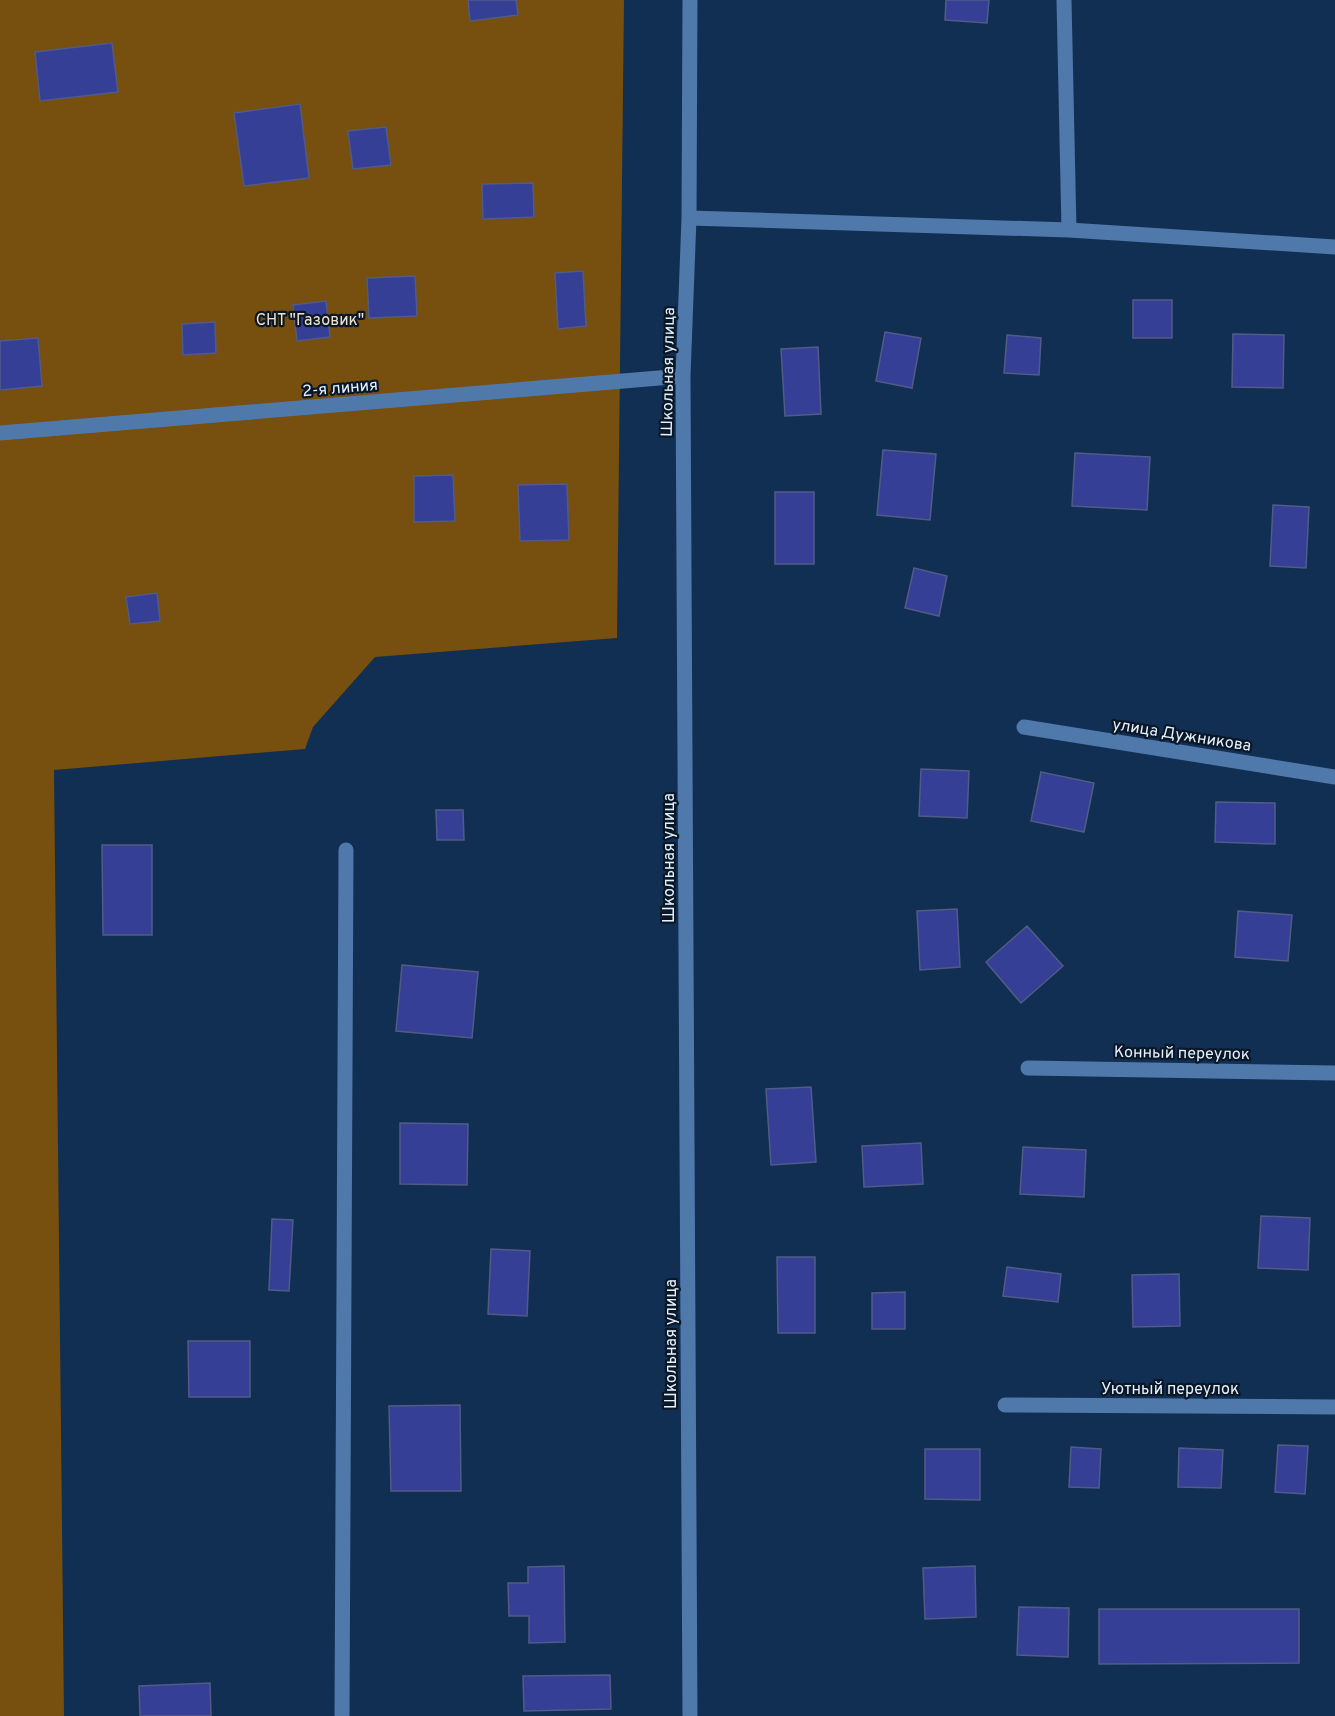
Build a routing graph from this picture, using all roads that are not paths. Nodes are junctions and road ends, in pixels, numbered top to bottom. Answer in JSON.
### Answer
{"nodes":[{"id":1,"x":690,"y":0,"type":"edge"},
{"id":2,"x":1064,"y":0,"type":"edge"},
{"id":3,"x":689,"y":218,"type":"junction"},
{"id":4,"x":1069,"y":230,"type":"junction"},
{"id":5,"x":1335,"y":247,"type":"edge"},
{"id":6,"x":683,"y":376,"type":"junction"},
{"id":7,"x":0,"y":433,"type":"edge"},
{"id":8,"x":1024,"y":727,"type":"dead end"},
{"id":9,"x":1335,"y":777,"type":"edge"},
{"id":10,"x":346,"y":850,"type":"dead end"},
{"id":11,"x":1028,"y":1068,"type":"dead end"},
{"id":12,"x":1335,"y":1073,"type":"edge"},
{"id":13,"x":1005,"y":1405,"type":"dead end"},
{"id":14,"x":1335,"y":1407,"type":"edge"},
{"id":15,"x":342,"y":1716,"type":"edge"},
{"id":16,"x":690,"y":1716,"type":"edge"}],
"edges":[{"from":1,"to":3,"type":"street","name":"Школьная улица"},
{"from":2,"to":4,"type":"street"},
{"from":3,"to":4,"type":"street"},
{"from":3,"to":6,"type":"street","name":"Школьная улица"},
{"from":4,"to":5,"type":"street"},
{"from":6,"to":7,"type":"street","name":"2-я линия"},
{"from":6,"to":16,"type":"street","name":"Школьная улица"},
{"from":8,"to":9,"type":"street","name":"улица Дужникова"},
{"from":10,"to":15,"type":"street"},
{"from":11,"to":12,"type":"street","name":"Конный переулок"},
{"from":13,"to":14,"type":"street","name":"Уютный переулок"}]}
